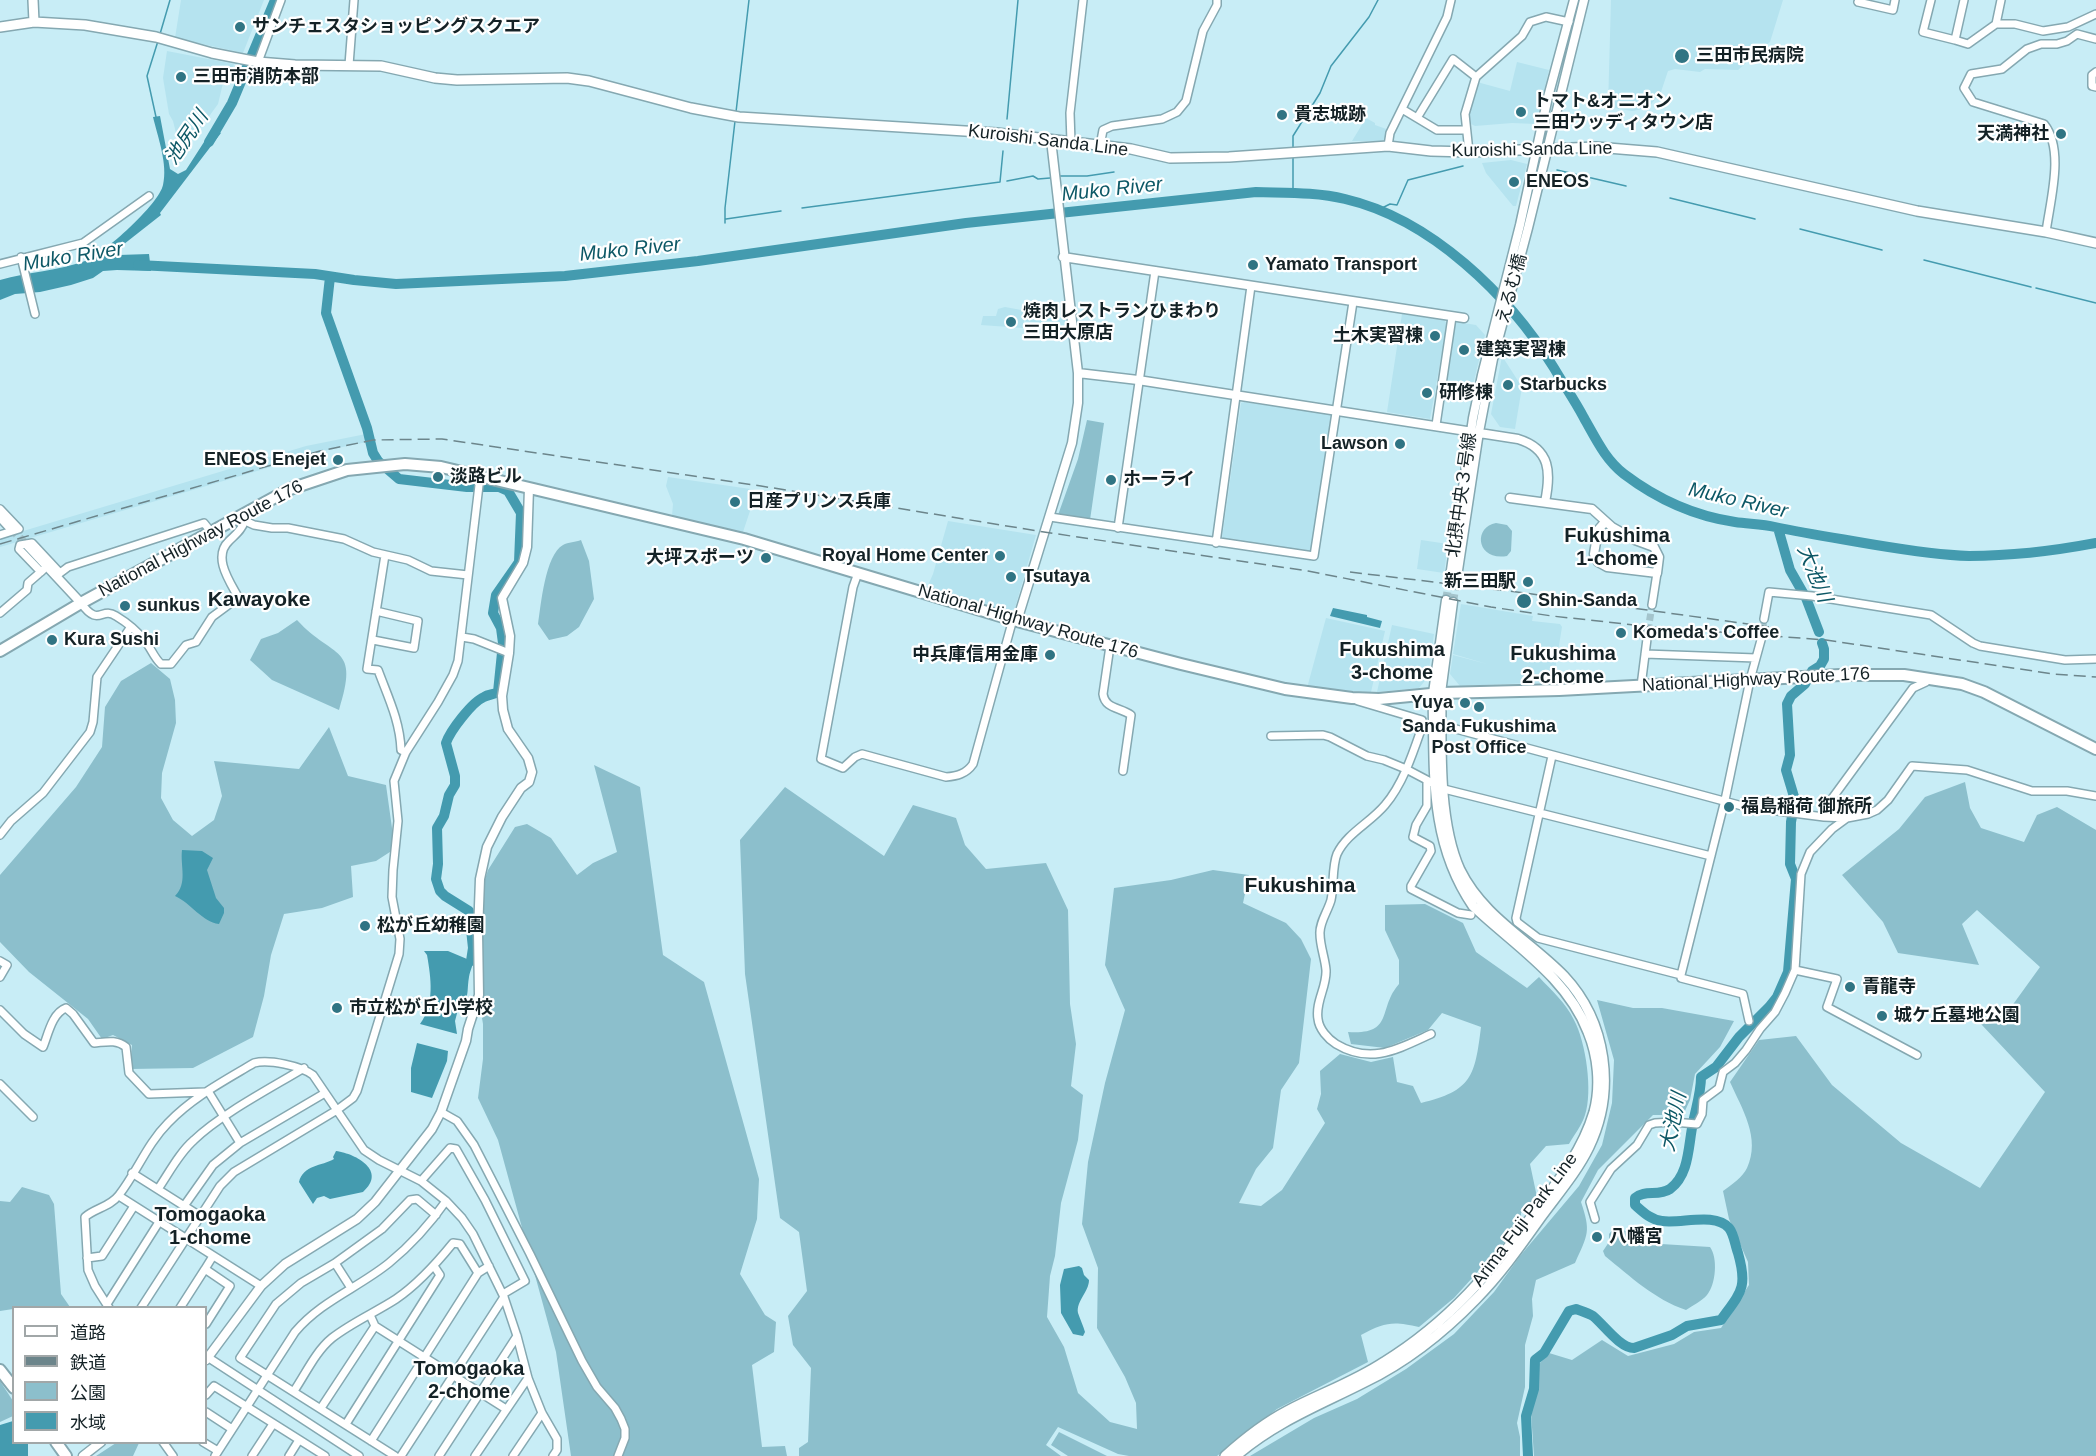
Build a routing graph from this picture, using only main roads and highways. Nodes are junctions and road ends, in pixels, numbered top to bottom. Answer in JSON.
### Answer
{"nodes":[{"id":1,"x":33,"y":0,"type":"edge"},
{"id":2,"x":34,"y":22,"type":"junction"},
{"id":3,"x":0,"y":27,"type":"edge"},
{"id":4,"x":2096,"y":243,"type":"edge"},
{"id":5,"x":0,"y":651,"type":"edge"},
{"id":6,"x":1437,"y":693,"type":"junction"},
{"id":7,"x":2096,"y":748,"type":"edge"},
{"id":8,"x":1435,"y":786,"type":"junction"},
{"id":9,"x":0,"y":1370,"type":"edge"},
{"id":10,"x":12,"y":1386,"type":"edge"},
{"id":11,"x":57,"y":1444,"type":"edge"},
{"id":12,"x":66,"y":1456,"type":"edge"},
{"id":13,"x":1225,"y":1456,"type":"edge"},
{"id":14,"x":1236,"y":1456,"type":"edge"}],
"edges":[{"from":1,"to":2,"type":"main road"},
{"from":2,"to":3,"type":"main road","name":"Kuroishi Sanda Line"},
{"from":2,"to":4,"type":"main road","name":"Kuroishi Sanda Line"},
{"from":5,"to":6,"type":"main road","name":"National Highway Route 176"},
{"from":6,"to":7,"type":"main road","name":"National Highway Route 176"},
{"from":6,"to":8,"type":"main road","name":"Arima Fuji Park Line"},
{"from":6,"to":8,"type":"main road","name":"Arima Fuji Park Line"},
{"from":8,"to":13,"type":"main road","name":"Arima Fuji Park Line"},
{"from":8,"to":14,"type":"main road","name":"Arima Fuji Park Line"},
{"from":9,"to":10,"type":"main road"},
{"from":11,"to":12,"type":"main road"}]}
